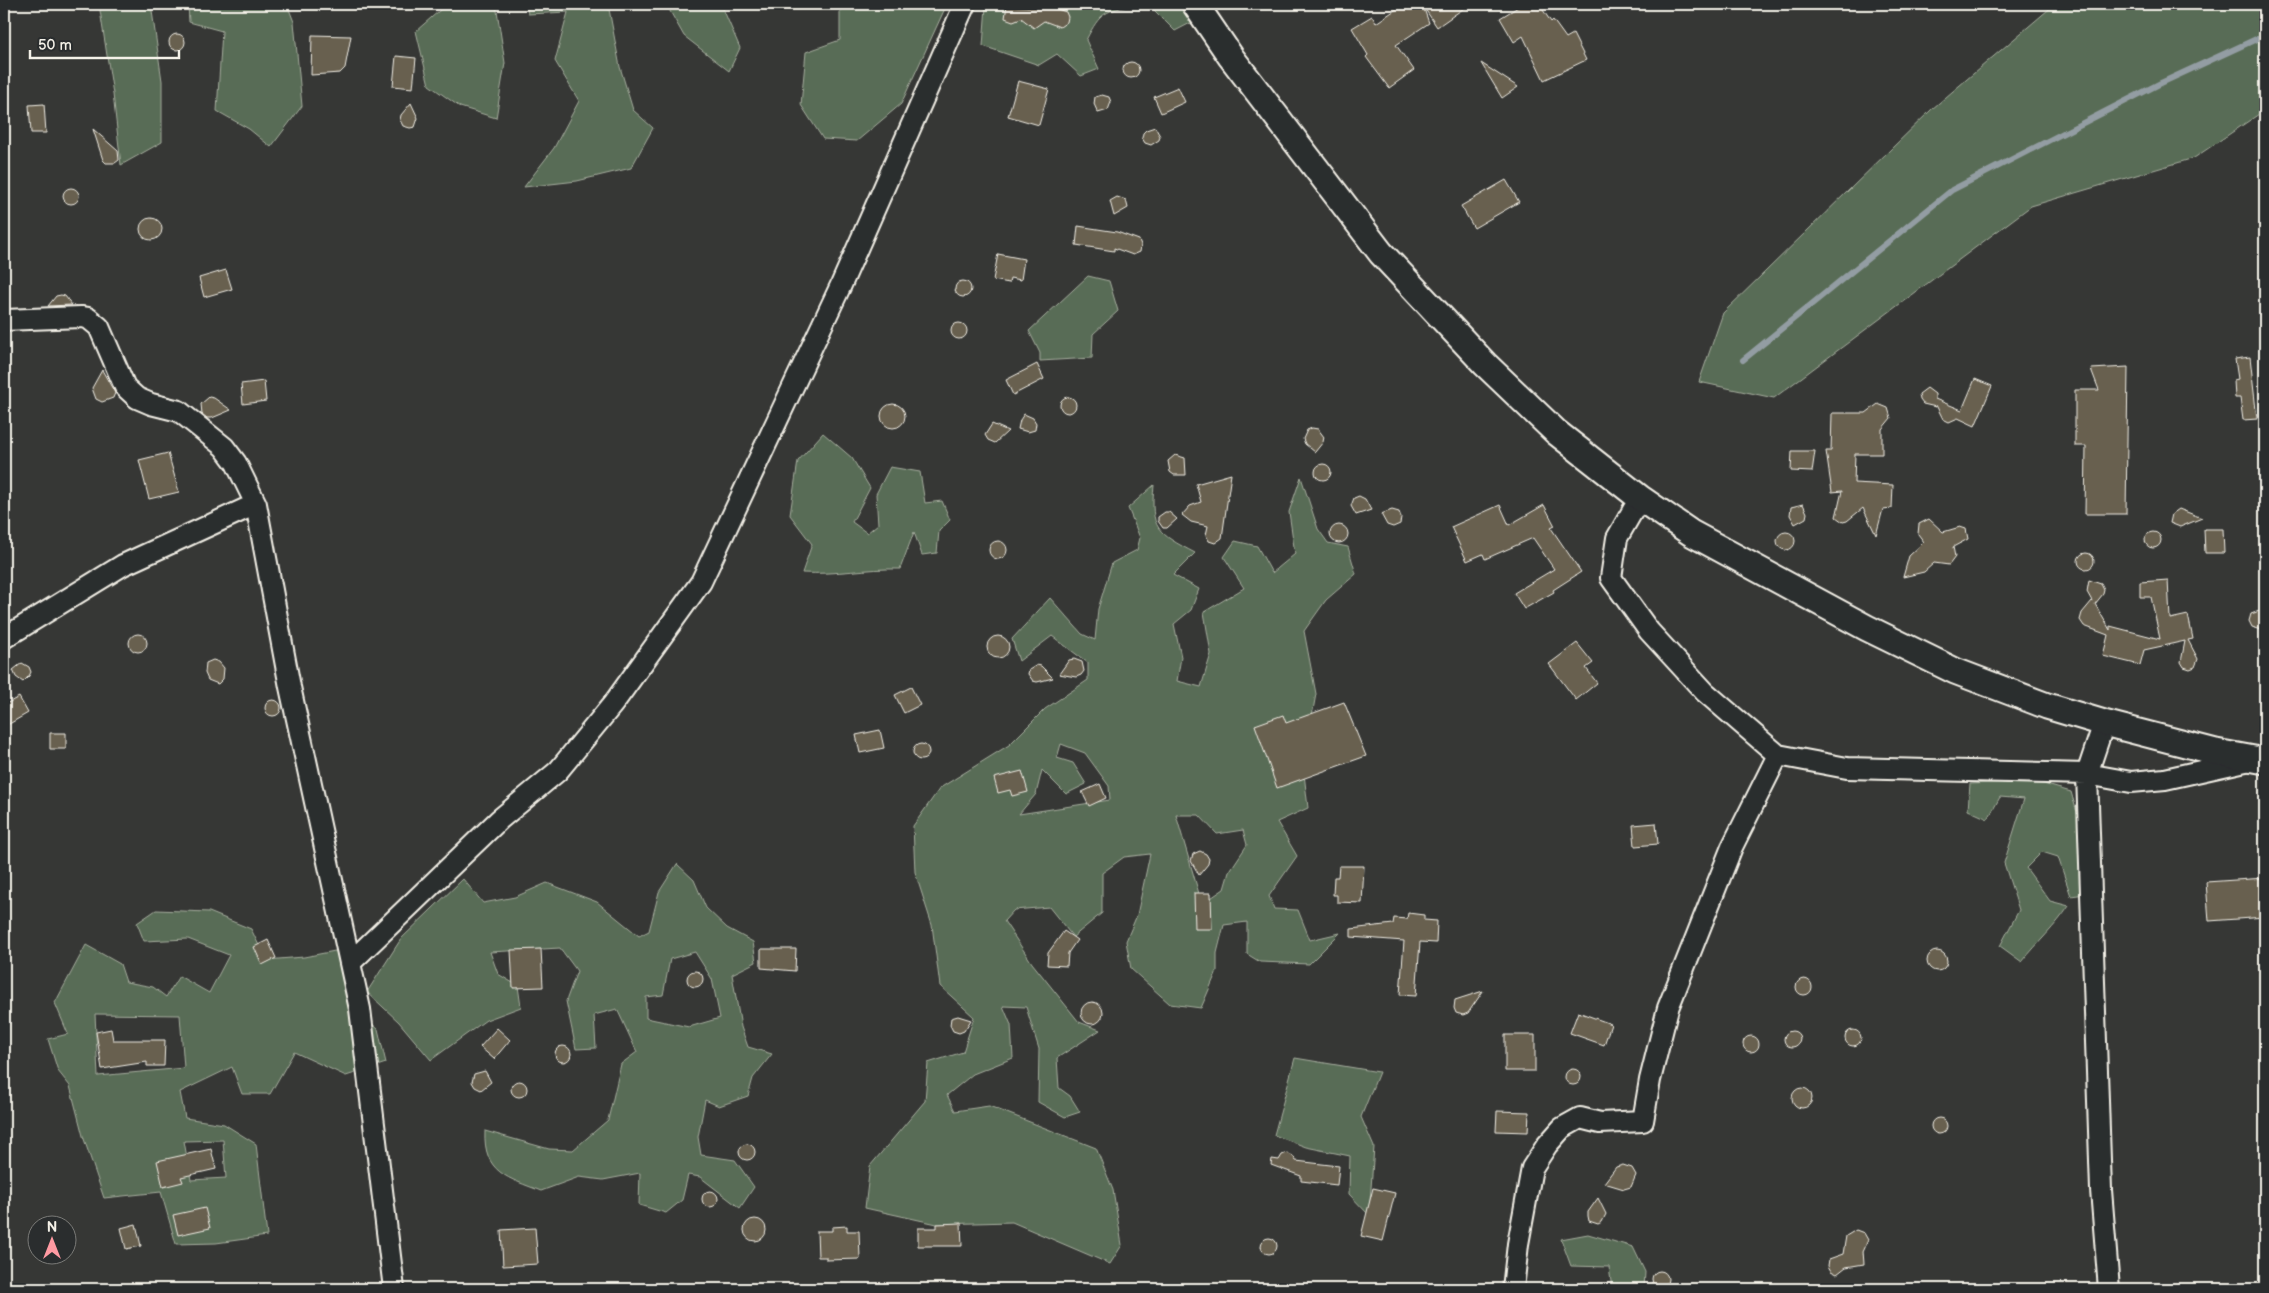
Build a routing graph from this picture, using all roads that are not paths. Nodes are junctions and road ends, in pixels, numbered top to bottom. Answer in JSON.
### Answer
{"nodes":[{"id":1,"x":965,"y":4,"type":"edge"},
{"id":2,"x":1195,"y":4,"type":"edge"},
{"id":3,"x":4,"y":320,"type":"edge"},
{"id":4,"x":1640,"y":498,"type":"junction"},
{"id":5,"x":256,"y":504,"type":"junction"},
{"id":6,"x":4,"y":638,"type":"edge"},
{"id":7,"x":2104,"y":723,"type":"junction"},
{"id":8,"x":1778,"y":755,"type":"junction"},
{"id":9,"x":2259,"y":760,"type":"edge"},
{"id":10,"x":2087,"y":774,"type":"junction"},
{"id":11,"x":351,"y":962,"type":"junction"},
{"id":12,"x":394,"y":1289,"type":"edge"},
{"id":13,"x":1513,"y":1289,"type":"edge"},
{"id":14,"x":2109,"y":1289,"type":"edge"}],
"edges":[{"from":1,"to":11,"type":"street"},
{"from":2,"to":4,"type":"street"},
{"from":3,"to":5,"type":"street"},
{"from":4,"to":7,"type":"street"},
{"from":4,"to":8,"type":"street"},
{"from":5,"to":6,"type":"street"},
{"from":5,"to":11,"type":"street"},
{"from":7,"to":9,"type":"street"},
{"from":7,"to":10,"type":"street"},
{"from":8,"to":10,"type":"street"},
{"from":8,"to":13,"type":"street"},
{"from":9,"to":10,"type":"street"},
{"from":10,"to":14,"type":"street"},
{"from":11,"to":12,"type":"street"}]}
